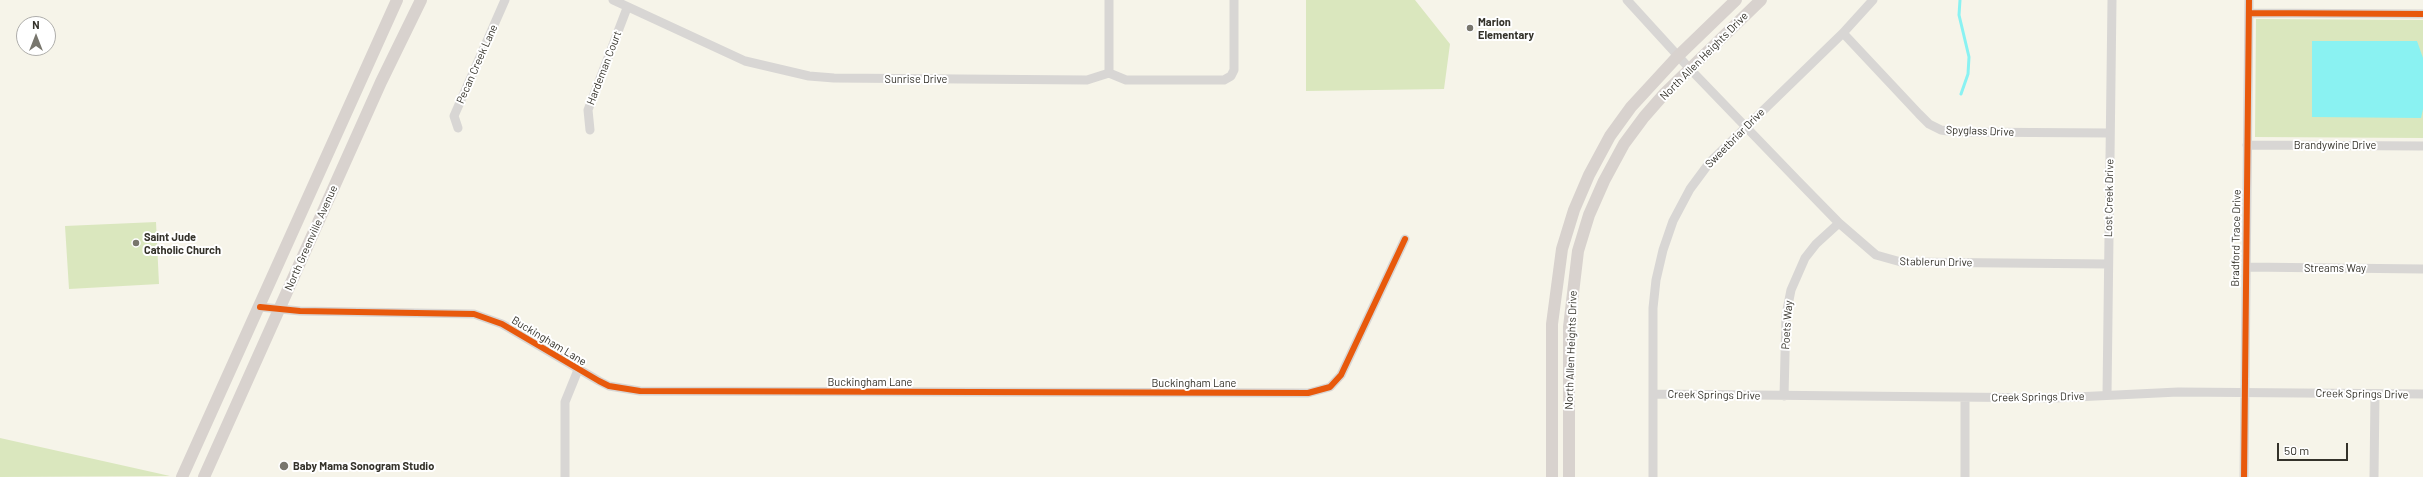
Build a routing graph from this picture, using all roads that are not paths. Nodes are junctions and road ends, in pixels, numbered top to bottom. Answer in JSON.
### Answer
{"nodes":[{"id":1,"x":397,"y":0,"type":"edge"},
{"id":2,"x":421,"y":0,"type":"edge"},
{"id":3,"x":505,"y":0,"type":"edge"},
{"id":4,"x":613,"y":0,"type":"edge"},
{"id":5,"x":1109,"y":0,"type":"edge"},
{"id":6,"x":1234,"y":0,"type":"edge"},
{"id":7,"x":1627,"y":0,"type":"edge"},
{"id":8,"x":1736,"y":0,"type":"edge"},
{"id":9,"x":1761,"y":0,"type":"edge"},
{"id":10,"x":1873,"y":0,"type":"edge"},
{"id":11,"x":2112,"y":0,"type":"edge"},
{"id":12,"x":2249,"y":0,"type":"edge"},
{"id":13,"x":627,"y":8,"type":"junction"},
{"id":14,"x":2249,"y":13,"type":"junction"},
{"id":15,"x":2423,"y":14,"type":"edge"},
{"id":16,"x":1843,"y":33,"type":"junction"},
{"id":17,"x":1678,"y":56,"type":"junction"},
{"id":18,"x":1690,"y":69,"type":"junction"},
{"id":19,"x":1109,"y":72,"type":"junction"},
{"id":20,"x":362,"y":75,"type":"junction"},
{"id":21,"x":381,"y":82,"type":"junction"},
{"id":22,"x":1747,"y":126,"type":"junction"},
{"id":23,"x":458,"y":128,"type":"dead end"},
{"id":24,"x":590,"y":130,"type":"dead end"},
{"id":25,"x":2110,"y":133,"type":"junction"},
{"id":26,"x":2248,"y":144,"type":"junction"},
{"id":27,"x":2423,"y":146,"type":"edge"},
{"id":28,"x":1839,"y":223,"type":"junction"},
{"id":29,"x":1405,"y":238,"type":"dead end"},
{"id":30,"x":2108,"y":264,"type":"junction"},
{"id":31,"x":2246,"y":268,"type":"junction"},
{"id":32,"x":2423,"y":269,"type":"edge"},
{"id":33,"x":260,"y":307,"type":"junction"},
{"id":34,"x":279,"y":308,"type":"junction"},
{"id":35,"x":578,"y":370,"type":"junction"},
{"id":36,"x":2245,"y":392,"type":"junction"},
{"id":37,"x":1653,"y":394,"type":"junction"},
{"id":38,"x":2375,"y":394,"type":"junction"},
{"id":39,"x":2423,"y":394,"type":"edge"},
{"id":40,"x":2107,"y":395,"type":"junction"},
{"id":41,"x":1784,"y":396,"type":"junction"},
{"id":42,"x":1965,"y":398,"type":"junction"},
{"id":43,"x":182,"y":477,"type":"edge"},
{"id":44,"x":204,"y":477,"type":"edge"},
{"id":45,"x":565,"y":477,"type":"edge"},
{"id":46,"x":1552,"y":477,"type":"edge"},
{"id":47,"x":1569,"y":477,"type":"edge"},
{"id":48,"x":1653,"y":477,"type":"edge"},
{"id":49,"x":1965,"y":477,"type":"edge"},
{"id":50,"x":2244,"y":477,"type":"edge"},
{"id":51,"x":2374,"y":477,"type":"edge"}],
"edges":[{"from":1,"to":20,"type":"main road","name":"North Greenville Avenue"},
{"from":2,"to":21,"type":"main road","name":"North Greenville Avenue"},
{"from":3,"to":23,"type":"street","name":"Pecan Creek Lane"},
{"from":4,"to":13,"type":"street","name":"Sunrise Drive"},
{"from":5,"to":19,"type":"street"},
{"from":6,"to":19,"type":"street"},
{"from":7,"to":17,"type":"street","name":"Stablerun Drive"},
{"from":8,"to":17,"type":"main road","name":"North Allen Heights Drive"},
{"from":9,"to":18,"type":"main road","name":"North Allen Heights Drive"},
{"from":10,"to":16,"type":"street","name":"Sweetbriar Drive"},
{"from":11,"to":25,"type":"street","name":"Lost Creek Drive"},
{"from":12,"to":14,"type":"street","name":"Bradford Trace Drive"},
{"from":13,"to":19,"type":"street","name":"Sunrise Drive"},
{"from":13,"to":24,"type":"street","name":"Hardeman Court"},
{"from":14,"to":15,"type":"street"},
{"from":14,"to":26,"type":"street","name":"Bradford Trace Drive"},
{"from":16,"to":22,"type":"street","name":"Sweetbriar Drive"},
{"from":16,"to":25,"type":"street","name":"Spyglass Drive"},
{"from":17,"to":18,"type":"street","name":"Stablerun Drive"},
{"from":17,"to":46,"type":"main road","name":"North Allen Heights Drive"},
{"from":18,"to":22,"type":"street","name":"Stablerun Drive"},
{"from":18,"to":47,"type":"main road","name":"North Allen Heights Drive"},
{"from":20,"to":21,"type":"main road"},
{"from":20,"to":33,"type":"main road","name":"North Greenville Avenue"},
{"from":21,"to":34,"type":"main road","name":"North Greenville Avenue"},
{"from":22,"to":28,"type":"street","name":"Stablerun Drive"},
{"from":22,"to":37,"type":"street","name":"Sweetbriar Drive"},
{"from":25,"to":30,"type":"street","name":"Lost Creek Drive"},
{"from":26,"to":27,"type":"street","name":"Brandywine Drive"},
{"from":26,"to":31,"type":"street","name":"Bradford Trace Drive"},
{"from":28,"to":30,"type":"street","name":"Stablerun Drive"},
{"from":28,"to":41,"type":"street","name":"Poets Way"},
{"from":29,"to":35,"type":"street","name":"Buckingham Lane"},
{"from":30,"to":40,"type":"street","name":"Lost Creek Drive"},
{"from":31,"to":32,"type":"street","name":"Streams Way"},
{"from":31,"to":36,"type":"street","name":"Bradford Trace Drive"},
{"from":33,"to":34,"type":"street","name":"Buckingham Lane"},
{"from":33,"to":43,"type":"main road","name":"North Greenville Avenue"},
{"from":34,"to":35,"type":"street","name":"Buckingham Lane"},
{"from":34,"to":44,"type":"main road","name":"North Greenville Avenue"},
{"from":35,"to":45,"type":"street"},
{"from":36,"to":38,"type":"street","name":"Creek Springs Drive"},
{"from":36,"to":40,"type":"street","name":"Creek Springs Drive"},
{"from":36,"to":50,"type":"street","name":"Bradford Trace Drive"},
{"from":37,"to":41,"type":"street","name":"Creek Springs Drive"},
{"from":37,"to":48,"type":"street","name":"Sweetbriar Drive"},
{"from":38,"to":39,"type":"street","name":"Creek Springs Drive"},
{"from":38,"to":51,"type":"street"},
{"from":40,"to":42,"type":"street","name":"Creek Springs Drive"},
{"from":41,"to":42,"type":"street","name":"Creek Springs Drive"},
{"from":42,"to":49,"type":"street"}]}
